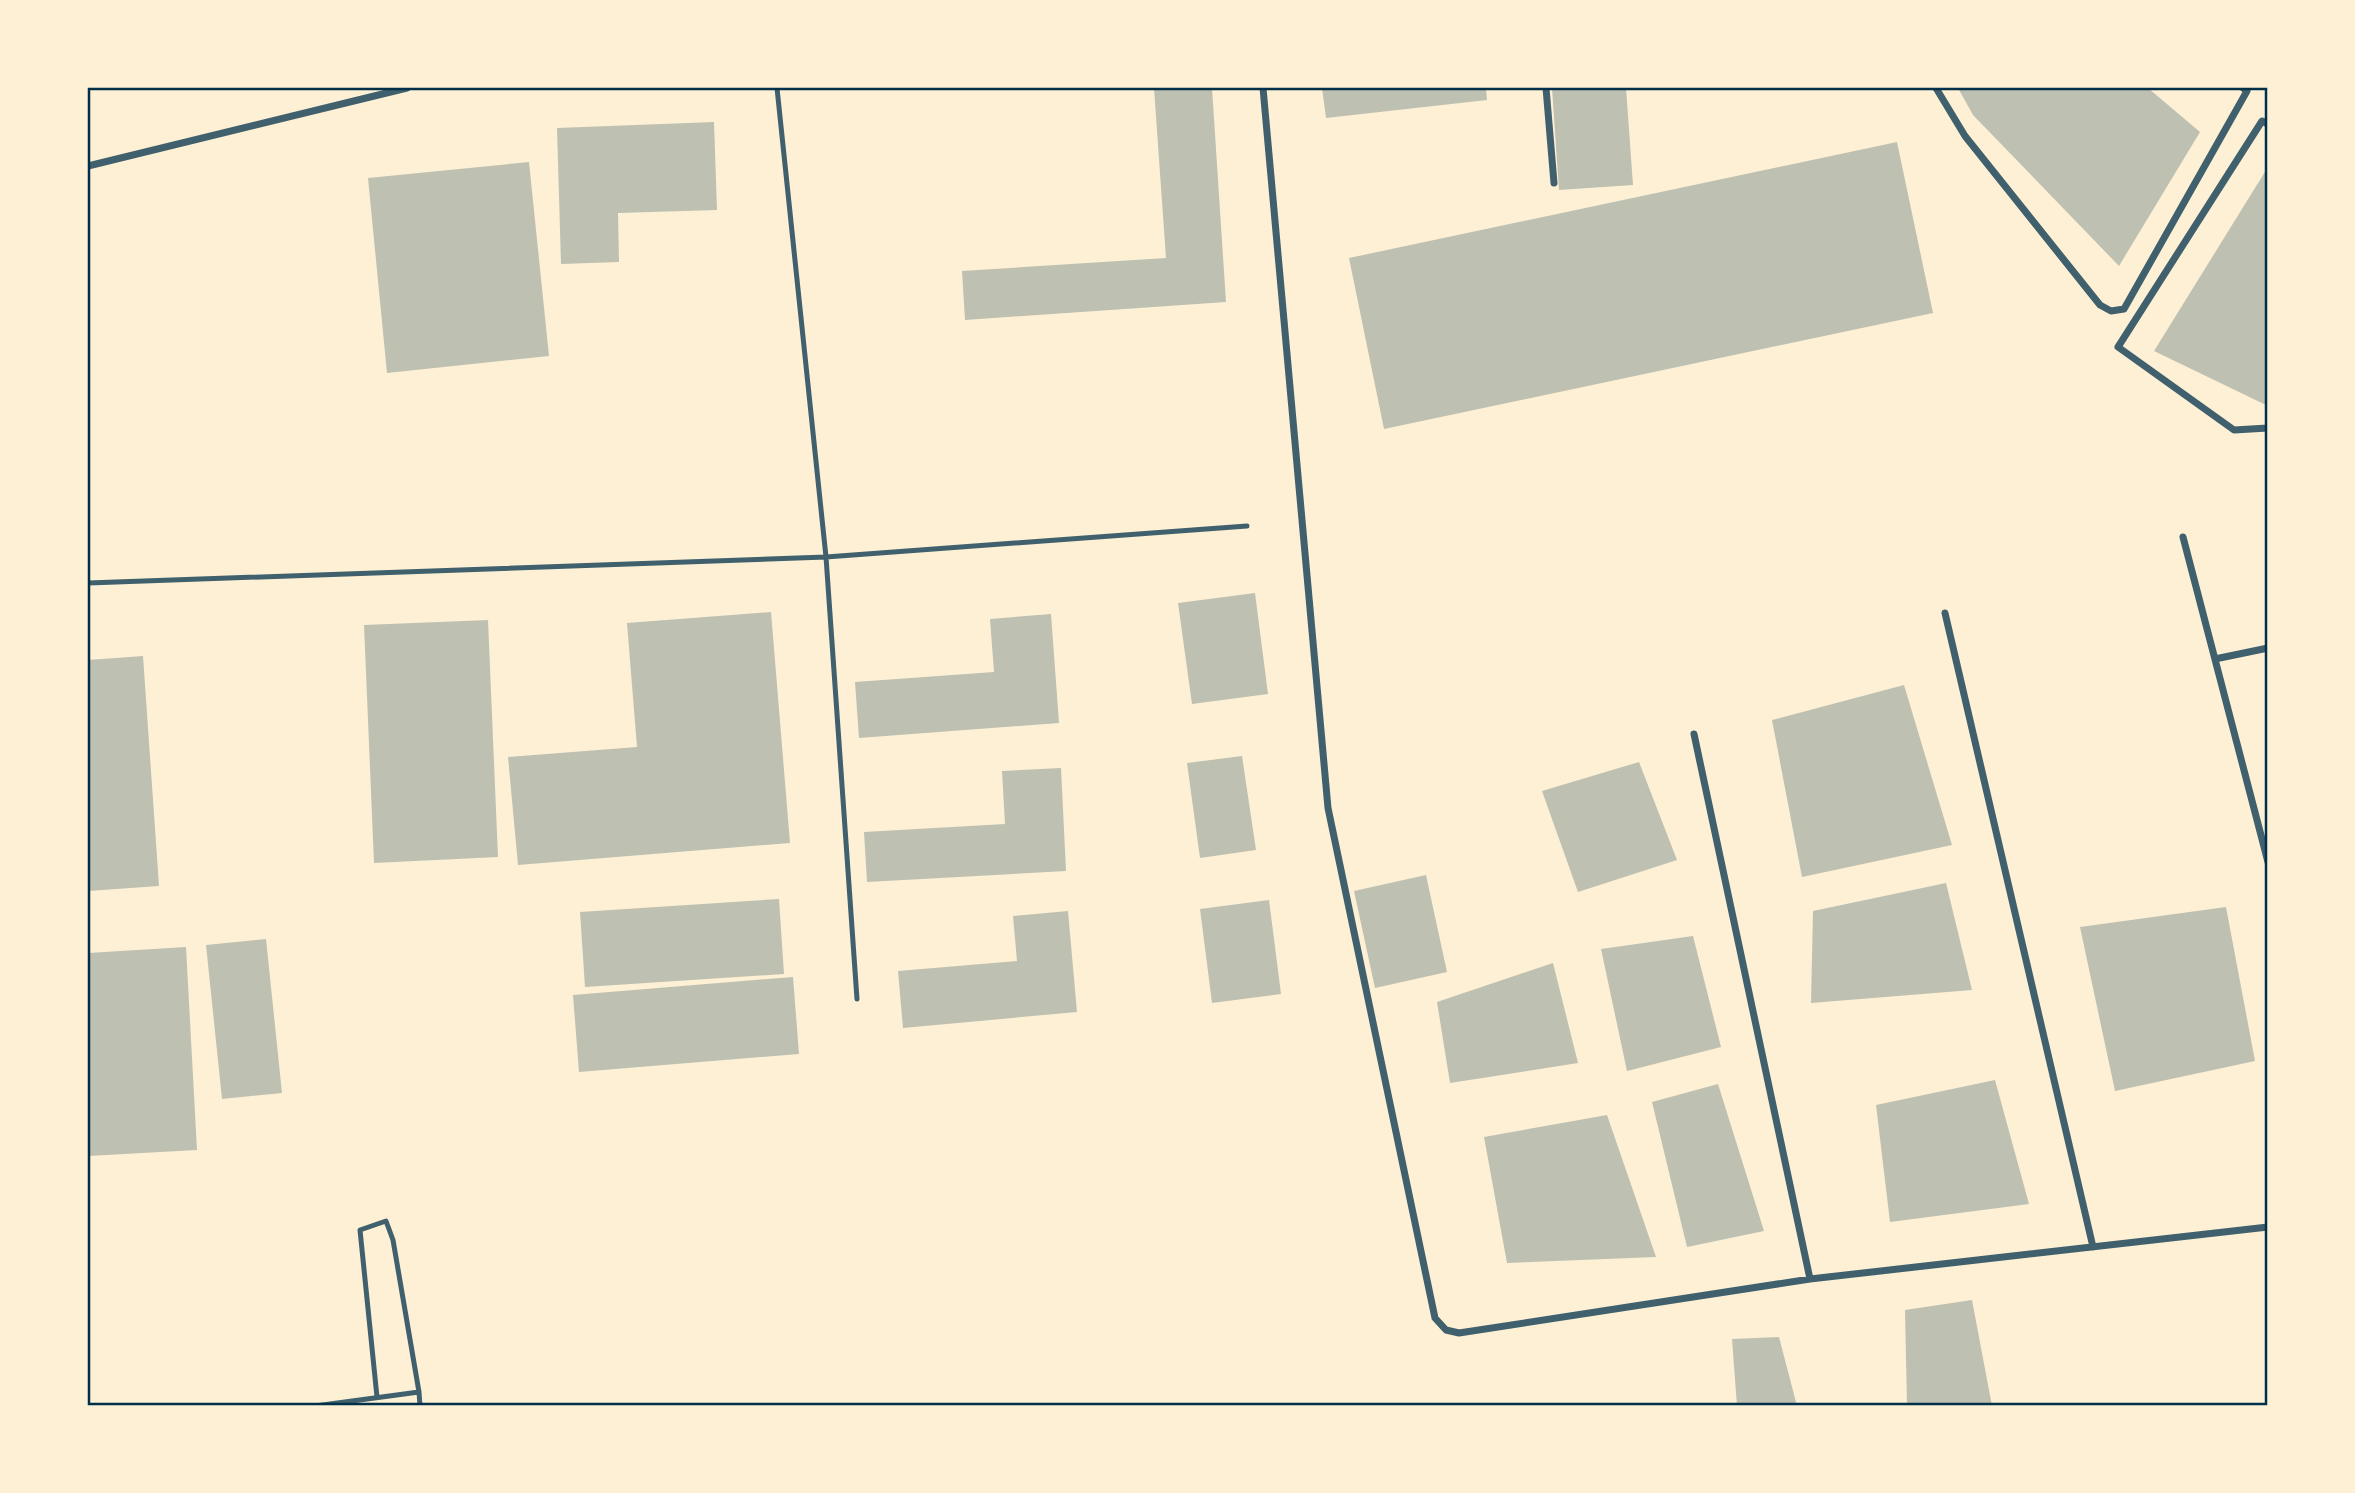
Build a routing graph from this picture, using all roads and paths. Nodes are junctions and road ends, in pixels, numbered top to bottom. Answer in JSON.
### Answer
{"nodes":[{"id":1,"x":407,"y":88,"type":"edge"},
{"id":2,"x":777,"y":88,"type":"edge"},
{"id":3,"x":1263,"y":88,"type":"edge"},
{"id":4,"x":1546,"y":88,"type":"edge"},
{"id":5,"x":1936,"y":88,"type":"edge"},
{"id":6,"x":2243,"y":88,"type":"edge"},
{"id":7,"x":2267,"y":124,"type":"edge"},
{"id":8,"x":88,"y":166,"type":"edge"},
{"id":9,"x":1555,"y":183,"type":"dead end"},
{"id":10,"x":2267,"y":428,"type":"edge"},
{"id":11,"x":1247,"y":526,"type":"dead end"},
{"id":12,"x":2183,"y":537,"type":"dead end"},
{"id":13,"x":826,"y":558,"type":"junction"},
{"id":14,"x":88,"y":583,"type":"edge"},
{"id":15,"x":1945,"y":613,"type":"dead end"},
{"id":16,"x":2267,"y":648,"type":"edge"},
{"id":17,"x":2215,"y":659,"type":"junction"},
{"id":18,"x":1693,"y":734,"type":"dead end"},
{"id":19,"x":2267,"y":862,"type":"edge"},
{"id":20,"x":857,"y":999,"type":"dead end"},
{"id":21,"x":2267,"y":1227,"type":"edge"},
{"id":22,"x":2092,"y":1247,"type":"junction"},
{"id":23,"x":1810,"y":1279,"type":"junction"},
{"id":24,"x":419,"y":1392,"type":"junction"},
{"id":25,"x":377,"y":1397,"type":"junction"},
{"id":26,"x":314,"y":1405,"type":"edge"},
{"id":27,"x":420,"y":1405,"type":"edge"}],
"edges":[{"from":1,"to":8,"type":"street"},
{"from":2,"to":13,"type":"lane"},
{"from":3,"to":23,"type":"street"},
{"from":4,"to":9,"type":"street"},
{"from":5,"to":6,"type":"street"},
{"from":7,"to":10,"type":"street"},
{"from":11,"to":13,"type":"lane"},
{"from":12,"to":17,"type":"street"},
{"from":13,"to":14,"type":"lane"},
{"from":13,"to":20,"type":"lane"},
{"from":15,"to":22,"type":"street"},
{"from":16,"to":17,"type":"street"},
{"from":17,"to":19,"type":"street"},
{"from":18,"to":23,"type":"street"},
{"from":21,"to":22,"type":"street"},
{"from":22,"to":23,"type":"street"},
{"from":24,"to":25,"type":"lane"},
{"from":24,"to":25,"type":"lane"},
{"from":24,"to":27,"type":"lane"},
{"from":25,"to":26,"type":"lane"}]}
